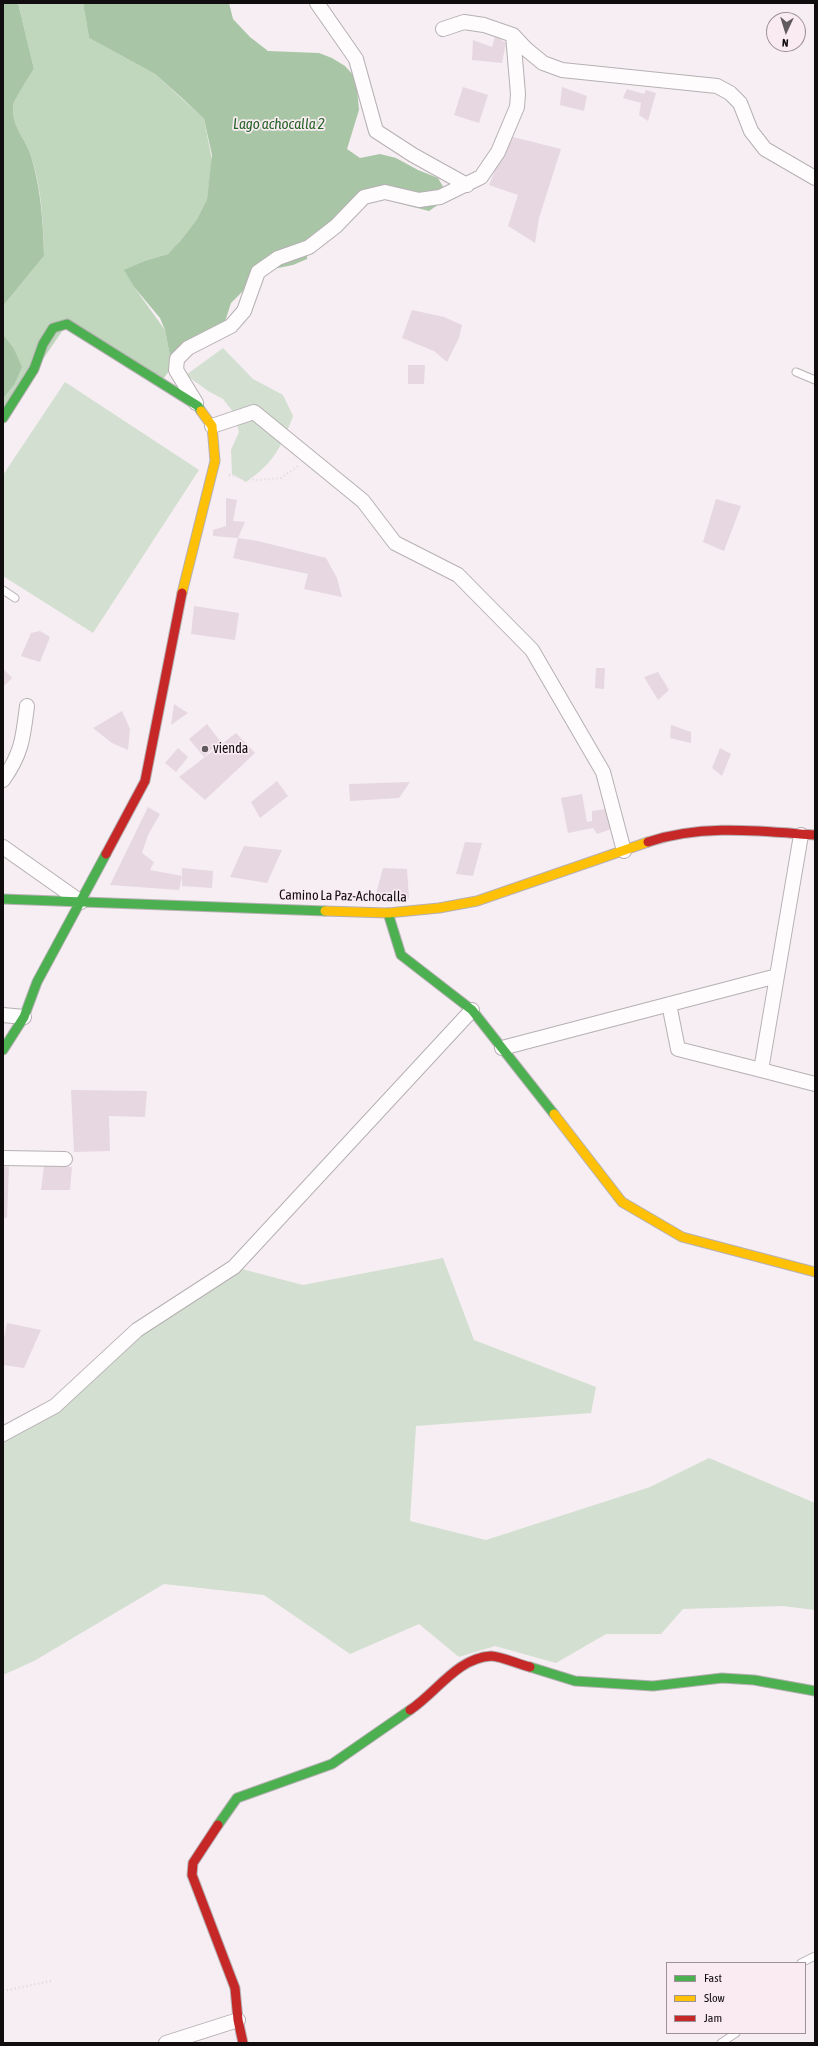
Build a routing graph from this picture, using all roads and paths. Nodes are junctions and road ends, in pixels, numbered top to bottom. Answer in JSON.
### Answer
{"nodes":[{"id":1,"x":317,"y":3,"type":"edge"},
{"id":2,"x":443,"y":29,"type":"dead end"},
{"id":3,"x":513,"y":35,"type":"junction"},
{"id":4,"x":815,"y":178,"type":"edge"},
{"id":5,"x":467,"y":185,"type":"junction"},
{"id":6,"x":796,"y":372,"type":"dead end"},
{"id":7,"x":815,"y":380,"type":"edge"},
{"id":8,"x":198,"y":406,"type":"junction"},
{"id":9,"x":3,"y":418,"type":"edge"},
{"id":10,"x":212,"y":426,"type":"junction"},
{"id":11,"x":300,"y":465,"type":"dead end"},
{"id":12,"x":213,"y":472,"type":"junction"},
{"id":13,"x":3,"y":590,"type":"edge"},
{"id":14,"x":15,"y":598,"type":"dead end"},
{"id":15,"x":27,"y":706,"type":"dead end"},
{"id":16,"x":3,"y":780,"type":"edge"},
{"id":17,"x":801,"y":835,"type":"junction"},
{"id":18,"x":815,"y":835,"type":"edge"},
{"id":19,"x":3,"y":847,"type":"edge"},
{"id":20,"x":624,"y":851,"type":"junction"},
{"id":21,"x":3,"y":899,"type":"edge"},
{"id":22,"x":81,"y":902,"type":"junction"},
{"id":23,"x":388,"y":913,"type":"junction"},
{"id":24,"x":777,"y":976,"type":"junction"},
{"id":25,"x":669,"y":1004,"type":"junction"},
{"id":26,"x":472,"y":1010,"type":"junction"},
{"id":27,"x":3,"y":1015,"type":"edge"},
{"id":28,"x":24,"y":1016,"type":"junction"},
{"id":29,"x":502,"y":1048,"type":"junction"},
{"id":30,"x":3,"y":1050,"type":"edge"},
{"id":31,"x":761,"y":1070,"type":"junction"},
{"id":32,"x":815,"y":1084,"type":"edge"},
{"id":33,"x":3,"y":1158,"type":"edge"},
{"id":34,"x":65,"y":1159,"type":"dead end"},
{"id":35,"x":815,"y":1272,"type":"edge"},
{"id":36,"x":3,"y":1434,"type":"edge"},
{"id":37,"x":815,"y":1691,"type":"edge"},
{"id":38,"x":815,"y":1956,"type":"edge"},
{"id":39,"x":803,"y":1962,"type":"edge"},
{"id":40,"x":51,"y":1981,"type":"dead end"},
{"id":41,"x":3,"y":1991,"type":"edge"},
{"id":42,"x":238,"y":2020,"type":"junction"},
{"id":43,"x":734,"y":2034,"type":"edge"},
{"id":44,"x":166,"y":2043,"type":"edge"},
{"id":45,"x":243,"y":2043,"type":"edge"},
{"id":46,"x":721,"y":2043,"type":"edge"}],
"edges":[{"from":1,"to":5,"type":"street"},
{"from":2,"to":3,"type":"street"},
{"from":3,"to":4,"type":"street"},
{"from":3,"to":5,"type":"street"},
{"from":5,"to":8,"type":"street"},
{"from":6,"to":7,"type":"lane"},
{"from":8,"to":9,"type":"street"},
{"from":8,"to":10,"type":"street"},
{"from":10,"to":12,"type":"street"},
{"from":10,"to":20,"type":"street"},
{"from":11,"to":12,"type":"path"},
{"from":12,"to":22,"type":"street"},
{"from":13,"to":14,"type":"lane"},
{"from":15,"to":16,"type":"street"},
{"from":17,"to":18,"type":"street","name":"Camino La Paz-Achocalla"},
{"from":17,"to":20,"type":"street","name":"Camino La Paz-Achocalla"},
{"from":17,"to":24,"type":"street"},
{"from":19,"to":22,"type":"street"},
{"from":20,"to":23,"type":"street","name":"Camino La Paz-Achocalla"},
{"from":21,"to":22,"type":"street","name":"Camino La Paz-Achocalla"},
{"from":22,"to":23,"type":"street","name":"Camino La Paz-Achocalla"},
{"from":22,"to":28,"type":"street"},
{"from":23,"to":26,"type":"street"},
{"from":24,"to":25,"type":"street"},
{"from":24,"to":31,"type":"street"},
{"from":25,"to":29,"type":"street"},
{"from":25,"to":31,"type":"street"},
{"from":26,"to":29,"type":"street"},
{"from":26,"to":36,"type":"street"},
{"from":27,"to":28,"type":"street"},
{"from":28,"to":30,"type":"street"},
{"from":29,"to":35,"type":"street"},
{"from":31,"to":32,"type":"street"},
{"from":33,"to":34,"type":"street"},
{"from":37,"to":42,"type":"street"},
{"from":38,"to":39,"type":"lane"},
{"from":40,"to":41,"type":"path"},
{"from":42,"to":44,"type":"street"},
{"from":42,"to":45,"type":"street"},
{"from":43,"to":46,"type":"lane"}]}
